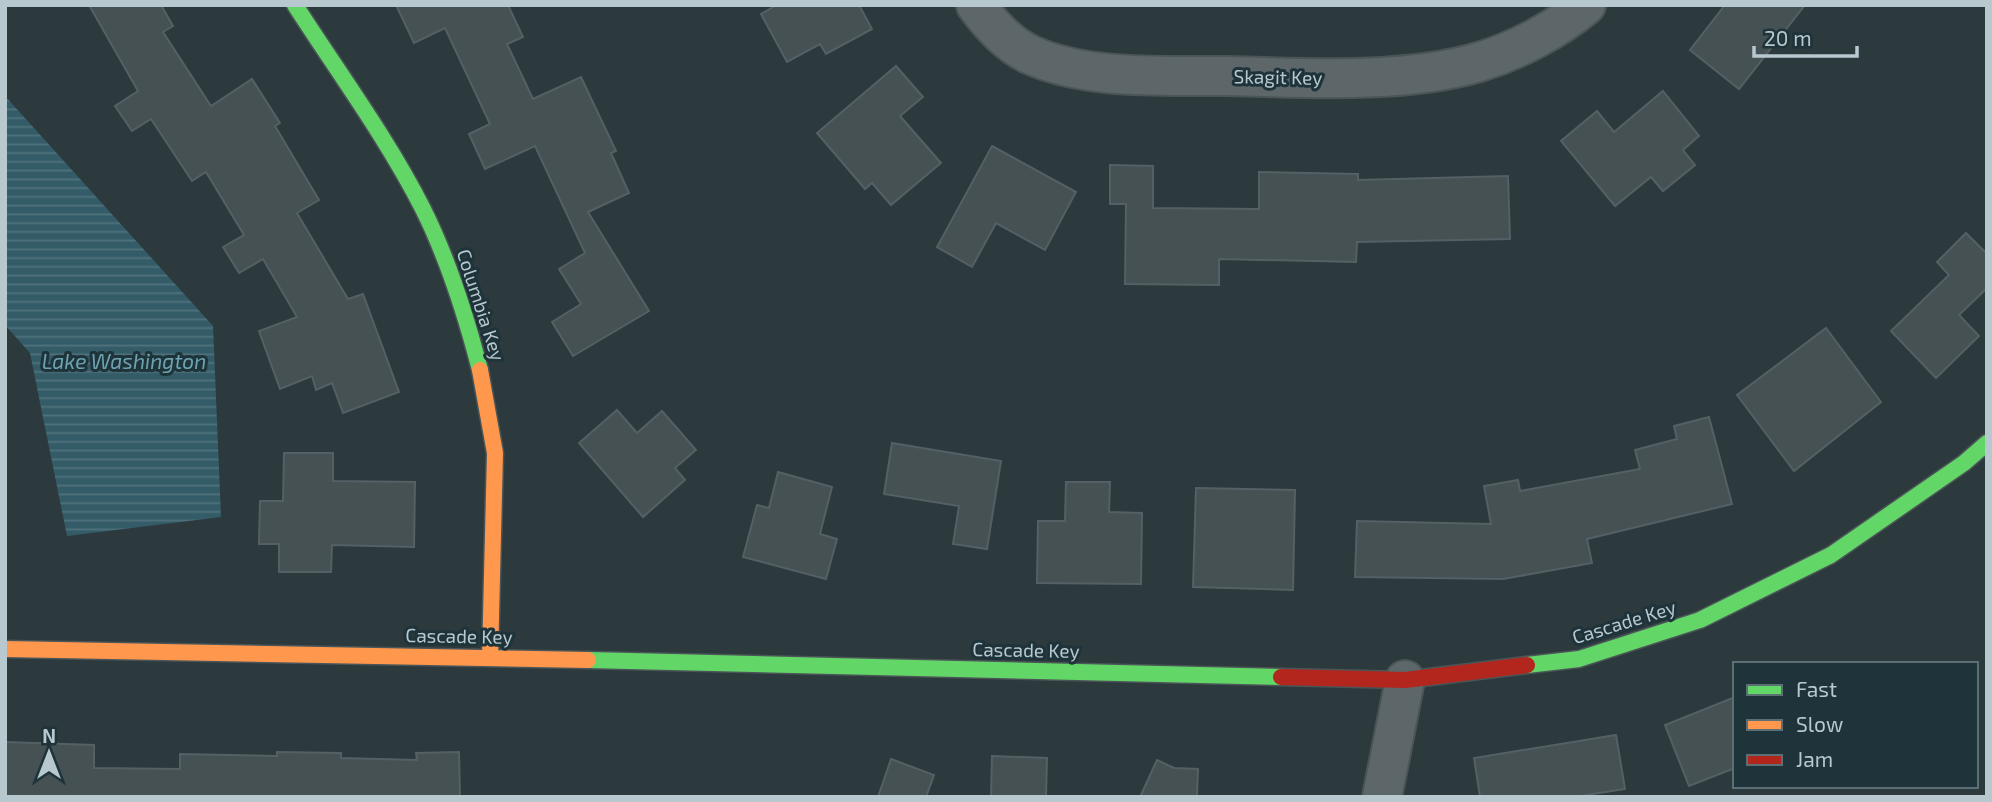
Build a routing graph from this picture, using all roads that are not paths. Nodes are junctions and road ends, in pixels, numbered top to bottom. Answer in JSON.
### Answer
{"nodes":[{"id":1,"x":295,"y":5,"type":"edge"},
{"id":2,"x":976,"y":5,"type":"edge"},
{"id":3,"x":1586,"y":5,"type":"edge"},
{"id":4,"x":1987,"y":443,"type":"edge"},
{"id":5,"x":5,"y":649,"type":"edge"},
{"id":6,"x":490,"y":657,"type":"junction"},
{"id":7,"x":1405,"y":680,"type":"junction"},
{"id":8,"x":1382,"y":797,"type":"edge"}],
"edges":[{"from":1,"to":6,"type":"street","name":"Columbia Key"},
{"from":2,"to":3,"type":"street","name":"Skagit Key"},
{"from":4,"to":7,"type":"street","name":"Cascade Key"},
{"from":5,"to":6,"type":"street","name":"Cascade Key"},
{"from":6,"to":7,"type":"street","name":"Cascade Key"},
{"from":7,"to":8,"type":"street"}]}
